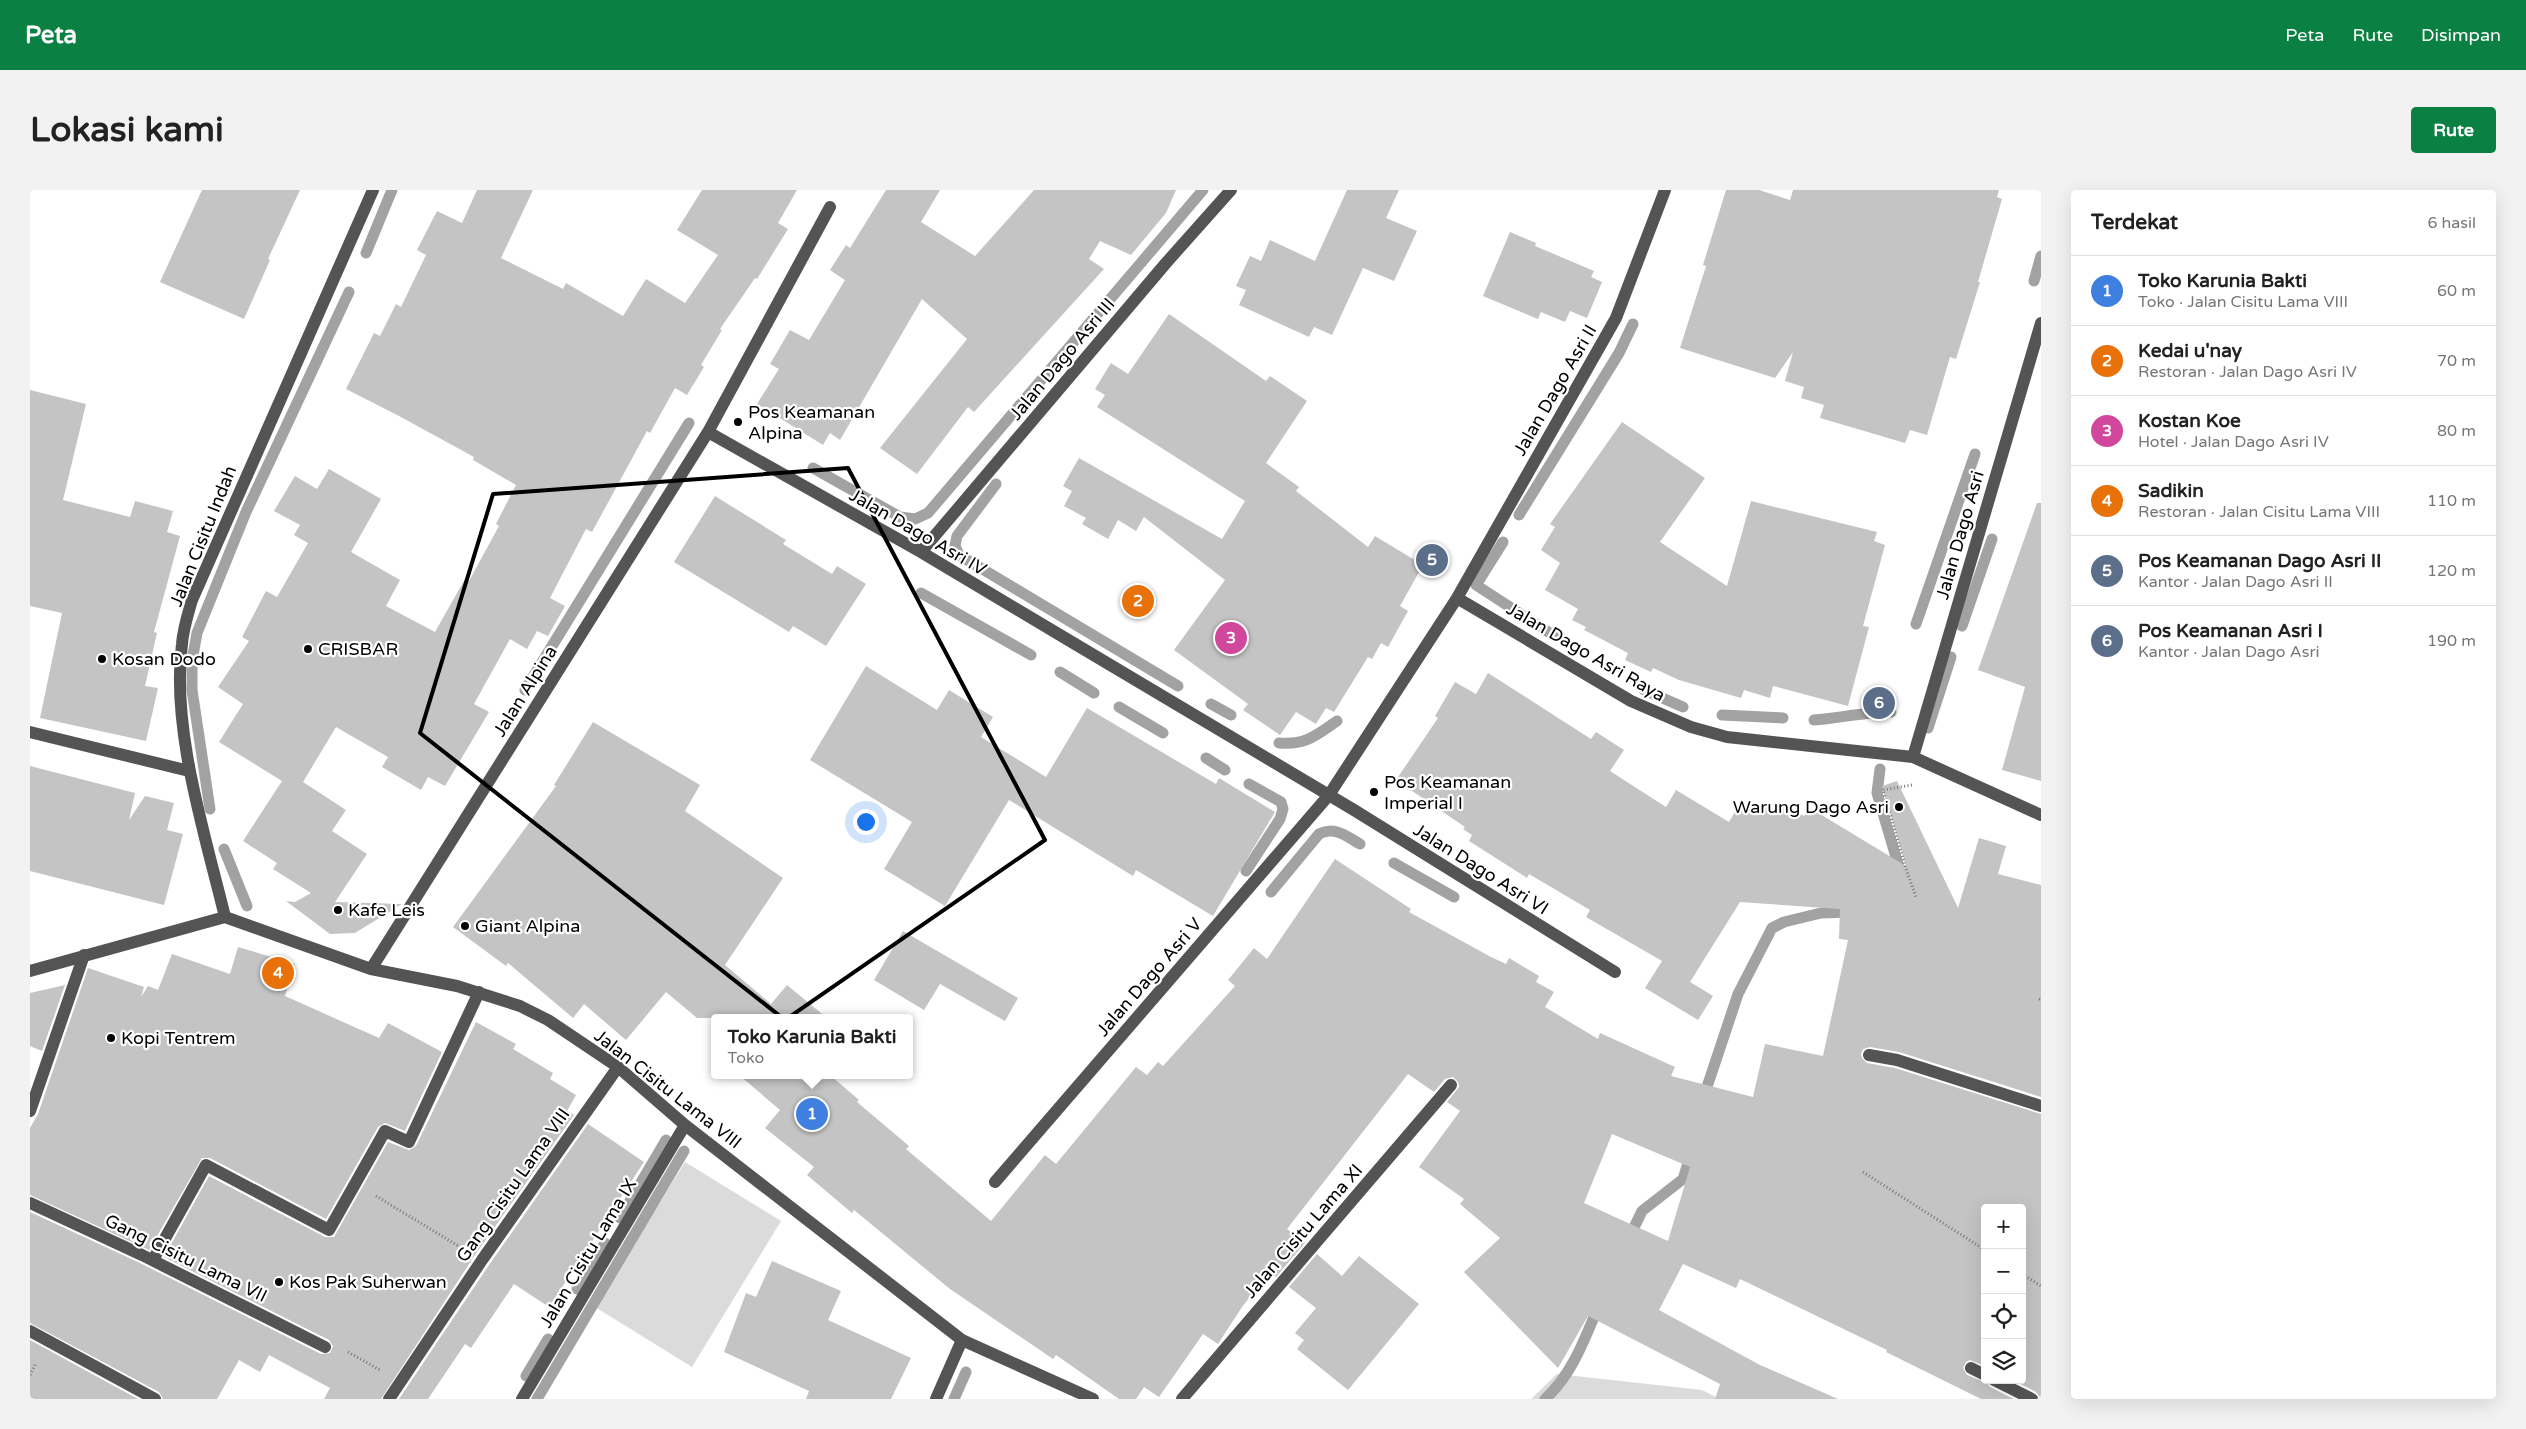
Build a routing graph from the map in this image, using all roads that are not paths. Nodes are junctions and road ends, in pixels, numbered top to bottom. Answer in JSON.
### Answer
{"nodes":[{"id":1,"x":373,"y":190,"type":"edge"},
{"id":2,"x":1231,"y":190,"type":"edge"},
{"id":3,"x":1664,"y":190,"type":"edge"},
{"id":4,"x":830,"y":207,"type":"dead end"},
{"id":5,"x":2041,"y":323,"type":"edge"},
{"id":6,"x":708,"y":432,"type":"junction"},
{"id":7,"x":921,"y":552,"type":"junction"},
{"id":8,"x":1457,"y":598,"type":"junction"},
{"id":9,"x":30,"y":732,"type":"edge"},
{"id":10,"x":1913,"y":757,"type":"junction"},
{"id":11,"x":189,"y":771,"type":"junction"},
{"id":12,"x":1329,"y":795,"type":"junction"},
{"id":13,"x":2041,"y":815,"type":"edge"},
{"id":14,"x":225,"y":916,"type":"junction"},
{"id":15,"x":84,"y":955,"type":"junction"},
{"id":16,"x":371,"y":969,"type":"junction"},
{"id":17,"x":30,"y":971,"type":"edge"},
{"id":18,"x":1615,"y":972,"type":"dead end"},
{"id":19,"x":479,"y":992,"type":"junction"},
{"id":20,"x":1870,"y":1055,"type":"dead end"},
{"id":21,"x":618,"y":1067,"type":"junction"},
{"id":22,"x":1451,"y":1085,"type":"dead end"},
{"id":23,"x":2041,"y":1106,"type":"edge"},
{"id":24,"x":30,"y":1111,"type":"edge"},
{"id":25,"x":685,"y":1125,"type":"junction"},
{"id":26,"x":995,"y":1182,"type":"dead end"},
{"id":27,"x":30,"y":1203,"type":"edge"},
{"id":28,"x":152,"y":1260,"type":"junction"},
{"id":29,"x":30,"y":1331,"type":"edge"},
{"id":30,"x":962,"y":1340,"type":"junction"},
{"id":31,"x":322,"y":1346,"type":"road end"},
{"id":32,"x":1971,"y":1368,"type":"dead end"},
{"id":33,"x":1981,"y":1374,"type":"edge"},
{"id":34,"x":2002,"y":1384,"type":"edge"},
{"id":35,"x":156,"y":1399,"type":"edge"},
{"id":36,"x":389,"y":1399,"type":"edge"},
{"id":37,"x":522,"y":1399,"type":"edge"},
{"id":38,"x":936,"y":1399,"type":"edge"},
{"id":39,"x":1094,"y":1399,"type":"edge"},
{"id":40,"x":1182,"y":1399,"type":"edge"},
{"id":41,"x":2032,"y":1399,"type":"edge"}],
"edges":[{"from":1,"to":11,"type":"street","name":"Jalan Cisitu Indah"},
{"from":2,"to":7,"type":"street","name":"Jalan Dago Asri III"},
{"from":3,"to":8,"type":"street","name":"Jalan Dago Asri II"},
{"from":4,"to":6,"type":"street"},
{"from":5,"to":10,"type":"street","name":"Jalan Dago Asri"},
{"from":6,"to":7,"type":"street","name":"Jalan Dago Asri IV"},
{"from":6,"to":16,"type":"street","name":"Jalan Alpina"},
{"from":7,"to":12,"type":"street","name":"Jalan Dago Asri IV"},
{"from":8,"to":10,"type":"street","name":"Jalan Dago Asri Raya"},
{"from":8,"to":12,"type":"street"},
{"from":9,"to":11,"type":"street"},
{"from":10,"to":13,"type":"street","name":"Jalan Dago Asri Raya"},
{"from":11,"to":14,"type":"street","name":"Jalan Cisitu Indah"},
{"from":12,"to":18,"type":"street","name":"Jalan Dago Asri VI"},
{"from":12,"to":26,"type":"street","name":"Jalan Dago Asri V"},
{"from":14,"to":15,"type":"street"},
{"from":14,"to":16,"type":"street","name":"Jalan Cisitu Lama VIII"},
{"from":15,"to":17,"type":"street"},
{"from":15,"to":24,"type":"street"},
{"from":16,"to":19,"type":"street","name":"Jalan Cisitu Lama VIII"},
{"from":19,"to":21,"type":"street","name":"Jalan Cisitu Lama VIII"},
{"from":19,"to":28,"type":"street"},
{"from":20,"to":23,"type":"street"},
{"from":21,"to":25,"type":"street","name":"Jalan Cisitu Lama VIII"},
{"from":21,"to":36,"type":"street","name":"Gang Cisitu Lama VIII"},
{"from":22,"to":40,"type":"street","name":"Jalan Cisitu Lama XI"},
{"from":25,"to":30,"type":"street","name":"Jalan Cisitu Lama VIII"},
{"from":25,"to":37,"type":"street","name":"Jalan Cisitu Lama IX"},
{"from":27,"to":28,"type":"street","name":"Gang Cisitu Lama VII"},
{"from":28,"to":31,"type":"street","name":"Gang Cisitu Lama VII"},
{"from":29,"to":35,"type":"street"},
{"from":30,"to":38,"type":"street"},
{"from":30,"to":39,"type":"street","name":"Jalan Cisitu Lama VIII"},
{"from":32,"to":33,"type":"street"},
{"from":34,"to":41,"type":"street"}]}
